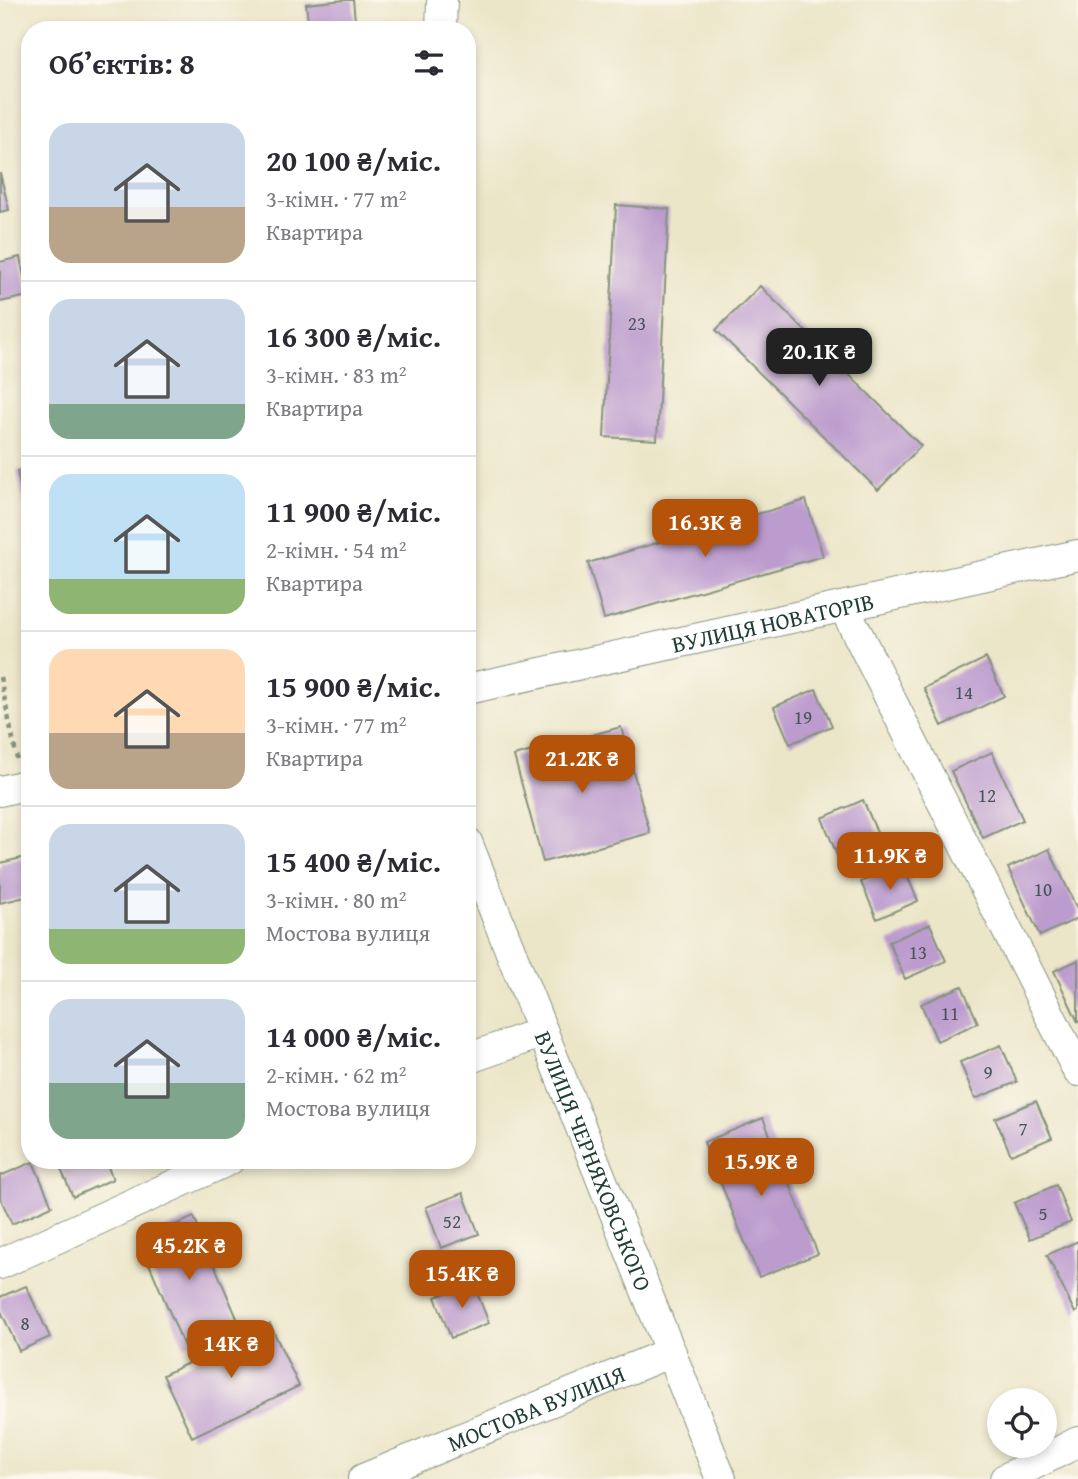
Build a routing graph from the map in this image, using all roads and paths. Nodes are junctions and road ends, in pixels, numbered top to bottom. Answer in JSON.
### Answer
{"nodes":[{"id":1,"x":442,"y":0,"type":"edge"},
{"id":2,"x":441,"y":21,"type":"edge"},
{"id":3,"x":1078,"y":555,"type":"edge"},
{"id":4,"x":844,"y":607,"type":"junction"},
{"id":5,"x":0,"y":677,"type":"edge"},
{"id":6,"x":476,"y":687,"type":"edge"},
{"id":7,"x":17,"y":787,"type":"edge"},
{"id":8,"x":476,"y":864,"type":"edge"},
{"id":9,"x":543,"y":1032,"type":"junction"},
{"id":10,"x":476,"y":1056,"type":"edge"},
{"id":11,"x":1078,"y":1071,"type":"edge"},
{"id":12,"x":209,"y":1169,"type":"edge"},
{"id":13,"x":0,"y":1264,"type":"edge"},
{"id":14,"x":671,"y":1352,"type":"junction"},
{"id":15,"x":1078,"y":1443,"type":"edge"},
{"id":16,"x":363,"y":1479,"type":"edge"},
{"id":17,"x":722,"y":1479,"type":"edge"},
{"id":18,"x":1004,"y":1479,"type":"edge"}],
"edges":[{"from":1,"to":2,"type":"street"},
{"from":3,"to":4,"type":"street","name":"ВУЛИЦЯ НОВАТОРІВ"},
{"from":4,"to":6,"type":"street","name":"ВУЛИЦЯ НОВАТОРІВ"},
{"from":4,"to":11,"type":"street"},
{"from":5,"to":7,"type":"path"},
{"from":8,"to":9,"type":"street","name":"ВУЛИЦЯ ЧЕРНЯХОВСЬКОГО"},
{"from":9,"to":10,"type":"street"},
{"from":9,"to":14,"type":"street","name":"ВУЛИЦЯ ЧЕРНЯХОВСЬКОГО"},
{"from":12,"to":13,"type":"street"},
{"from":14,"to":16,"type":"street","name":"МОСТОВА ВУЛИЦЯ"},
{"from":14,"to":17,"type":"street","name":"ВУЛИЦЯ ЧЕРНЯХОВСЬКОГО"},
{"from":15,"to":18,"type":"street"}]}
